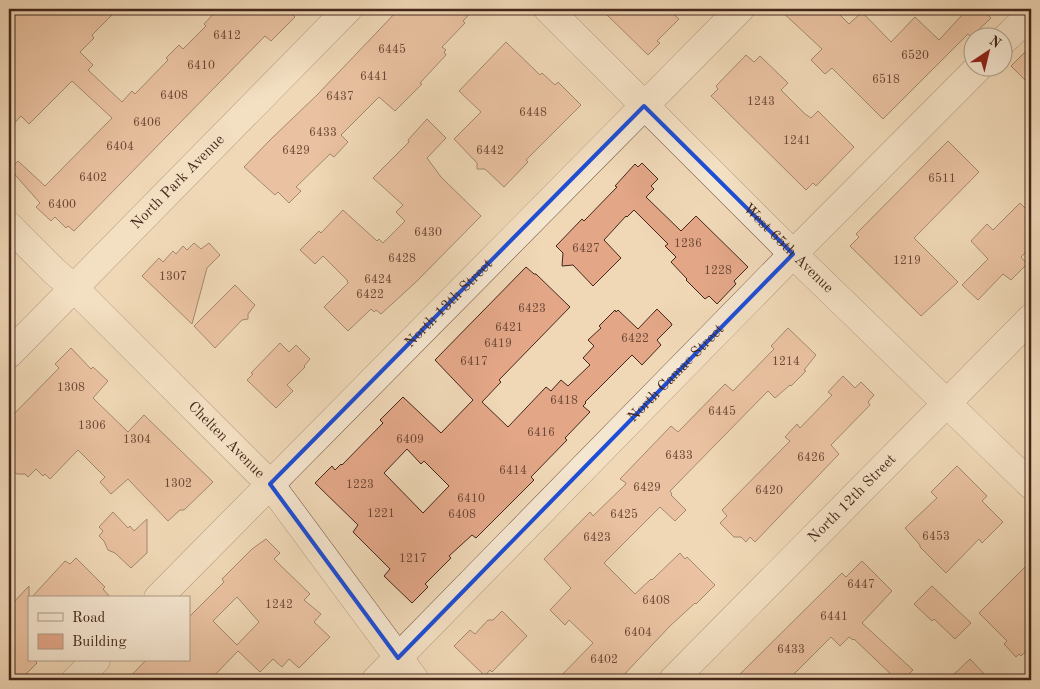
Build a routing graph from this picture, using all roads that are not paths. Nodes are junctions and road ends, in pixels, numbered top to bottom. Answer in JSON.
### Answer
{"nodes":[{"id":1,"x":348,"y":9,"type":"edge"},
{"id":2,"x":548,"y":9,"type":"edge"},
{"id":3,"x":740,"y":9,"type":"edge"},
{"id":4,"x":1031,"y":14,"type":"edge"},
{"id":5,"x":1012,"y":32,"type":"edge"},
{"id":6,"x":968,"y":78,"type":"edge"},
{"id":7,"x":644,"y":106,"type":"junction"},
{"id":8,"x":9,"y":226,"type":"edge"},
{"id":9,"x":792,"y":254,"type":"junction"},
{"id":10,"x":74,"y":288,"type":"junction"},
{"id":11,"x":1031,"y":318,"type":"edge"},
{"id":12,"x":9,"y":354,"type":"edge"},
{"id":13,"x":947,"y":403,"type":"junction"},
{"id":14,"x":270,"y":484,"type":"junction"},
{"id":15,"x":1031,"y":485,"type":"edge"},
{"id":16,"x":160,"y":596,"type":"edge"},
{"id":17,"x":398,"y":658,"type":"junction"},
{"id":18,"x":94,"y":662,"type":"edge"},
{"id":19,"x":76,"y":680,"type":"edge"},
{"id":20,"x":376,"y":680,"type":"edge"},
{"id":21,"x":414,"y":680,"type":"edge"},
{"id":22,"x":673,"y":680,"type":"edge"}],
"edges":[{"from":1,"to":10,"type":"street","name":"North Park Avenue"},
{"from":2,"to":7,"type":"street","name":"West 65th Avenue"},
{"from":3,"to":7,"type":"street","name":"North 13th Street"},
{"from":4,"to":5,"type":"street"},
{"from":6,"to":9,"type":"street","name":"North Camac Street"},
{"from":7,"to":9,"type":"street","name":"West 65th Avenue"},
{"from":7,"to":14,"type":"street","name":"North 13th Street"},
{"from":8,"to":10,"type":"street","name":"Chelten Avenue"},
{"from":9,"to":13,"type":"street","name":"West 65th Avenue"},
{"from":9,"to":17,"type":"street","name":"North Camac Street"},
{"from":10,"to":12,"type":"street","name":"North Park Avenue"},
{"from":10,"to":14,"type":"street","name":"Chelten Avenue"},
{"from":11,"to":13,"type":"street","name":"North 12th Street"},
{"from":13,"to":15,"type":"street","name":"West 65th Avenue"},
{"from":13,"to":22,"type":"street","name":"North 12th Street"},
{"from":14,"to":16,"type":"street","name":"North 13th Street"},
{"from":14,"to":17,"type":"street","name":"Chelten Avenue"},
{"from":17,"to":20,"type":"street","name":"North Camac Street"},
{"from":17,"to":21,"type":"street","name":"Chelten Avenue"},
{"from":18,"to":19,"type":"street"}]}
